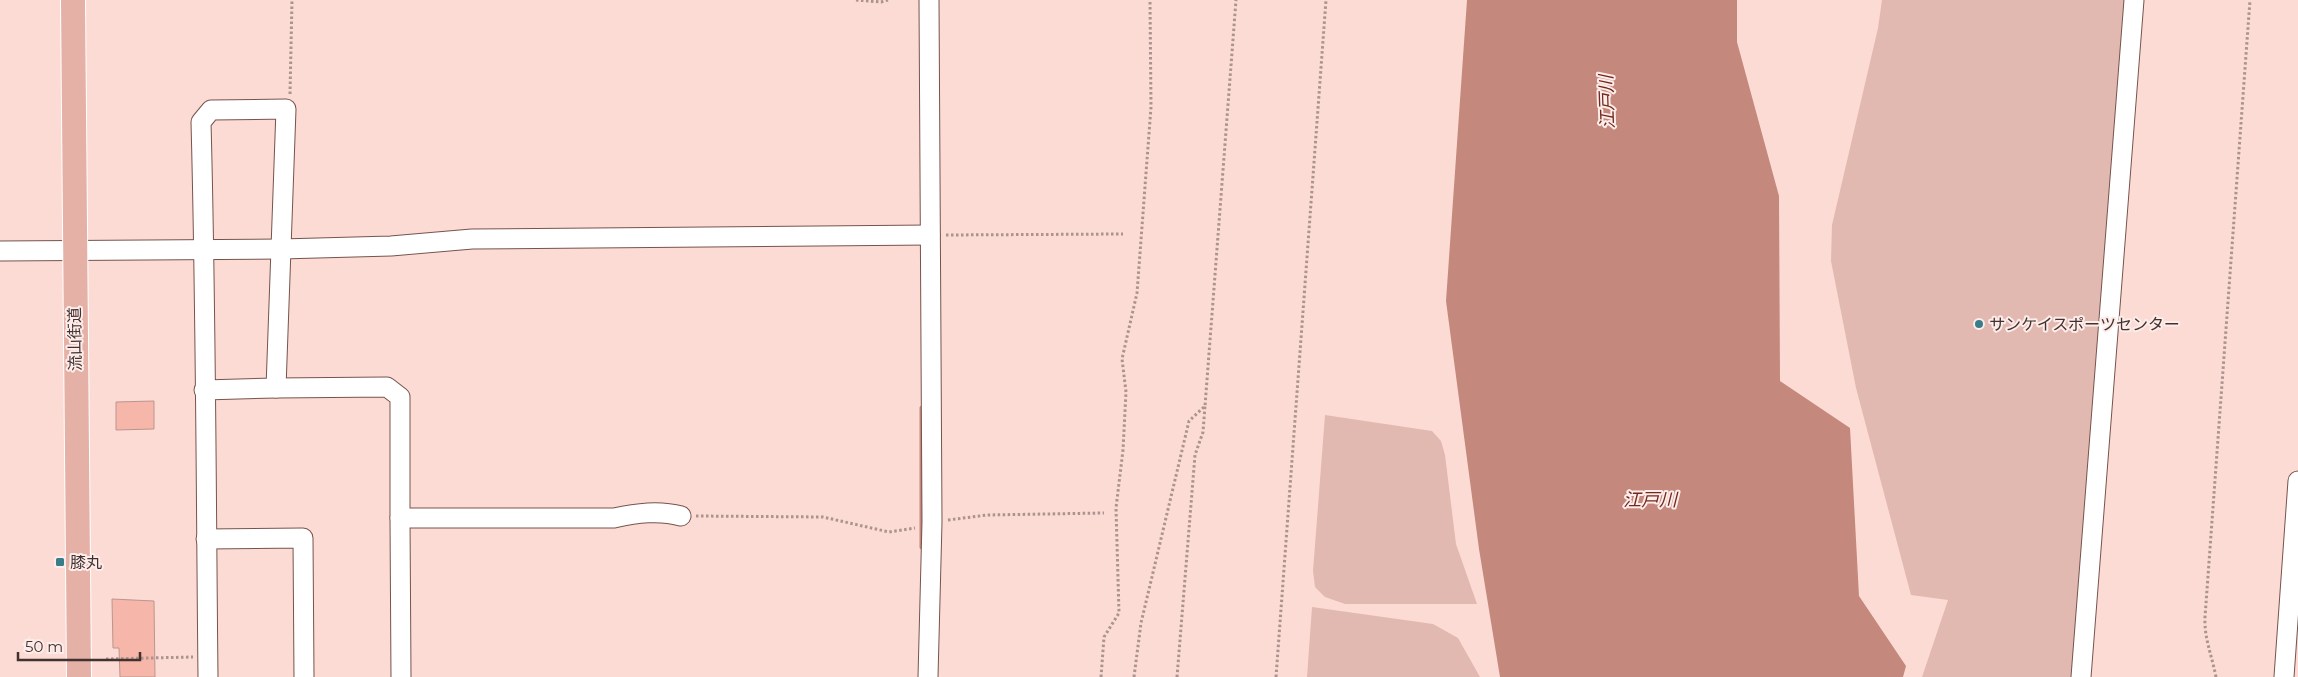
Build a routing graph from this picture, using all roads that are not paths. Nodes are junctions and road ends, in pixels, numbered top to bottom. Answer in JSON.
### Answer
{"nodes":[{"id":1,"x":73,"y":0,"type":"edge"},
{"id":2,"x":929,"y":0,"type":"edge"},
{"id":3,"x":2134,"y":0,"type":"edge"},
{"id":4,"x":923,"y":236,"type":"junction"},
{"id":5,"x":280,"y":249,"type":"junction"},
{"id":6,"x":0,"y":250,"type":"edge"},
{"id":7,"x":75,"y":250,"type":"junction"},
{"id":8,"x":204,"y":250,"type":"junction"},
{"id":9,"x":276,"y":388,"type":"junction"},
{"id":10,"x":204,"y":390,"type":"junction"},
{"id":11,"x":2298,"y":481,"type":"edge"},
{"id":12,"x":681,"y":516,"type":"road end"},
{"id":13,"x":400,"y":518,"type":"junction"},
{"id":14,"x":206,"y":538,"type":"junction"},
{"id":15,"x":79,"y":677,"type":"edge"},
{"id":16,"x":208,"y":677,"type":"edge"},
{"id":17,"x":304,"y":677,"type":"edge"},
{"id":18,"x":402,"y":677,"type":"edge"},
{"id":19,"x":928,"y":677,"type":"edge"},
{"id":20,"x":2082,"y":677,"type":"edge"},
{"id":21,"x":2284,"y":677,"type":"edge"}],
"edges":[{"from":1,"to":7,"type":"main road","name":"流山街道"},
{"from":2,"to":4,"type":"street"},
{"from":3,"to":20,"type":"street"},
{"from":4,"to":5,"type":"street"},
{"from":4,"to":19,"type":"street"},
{"from":5,"to":8,"type":"street"},
{"from":5,"to":8,"type":"street"},
{"from":5,"to":9,"type":"street"},
{"from":6,"to":7,"type":"street"},
{"from":7,"to":8,"type":"street"},
{"from":7,"to":15,"type":"main road","name":"流山街道"},
{"from":8,"to":10,"type":"street"},
{"from":9,"to":10,"type":"street"},
{"from":9,"to":13,"type":"street"},
{"from":10,"to":14,"type":"street"},
{"from":11,"to":21,"type":"street"},
{"from":12,"to":13,"type":"street"},
{"from":13,"to":18,"type":"street"},
{"from":14,"to":16,"type":"street"},
{"from":14,"to":17,"type":"street"}]}
